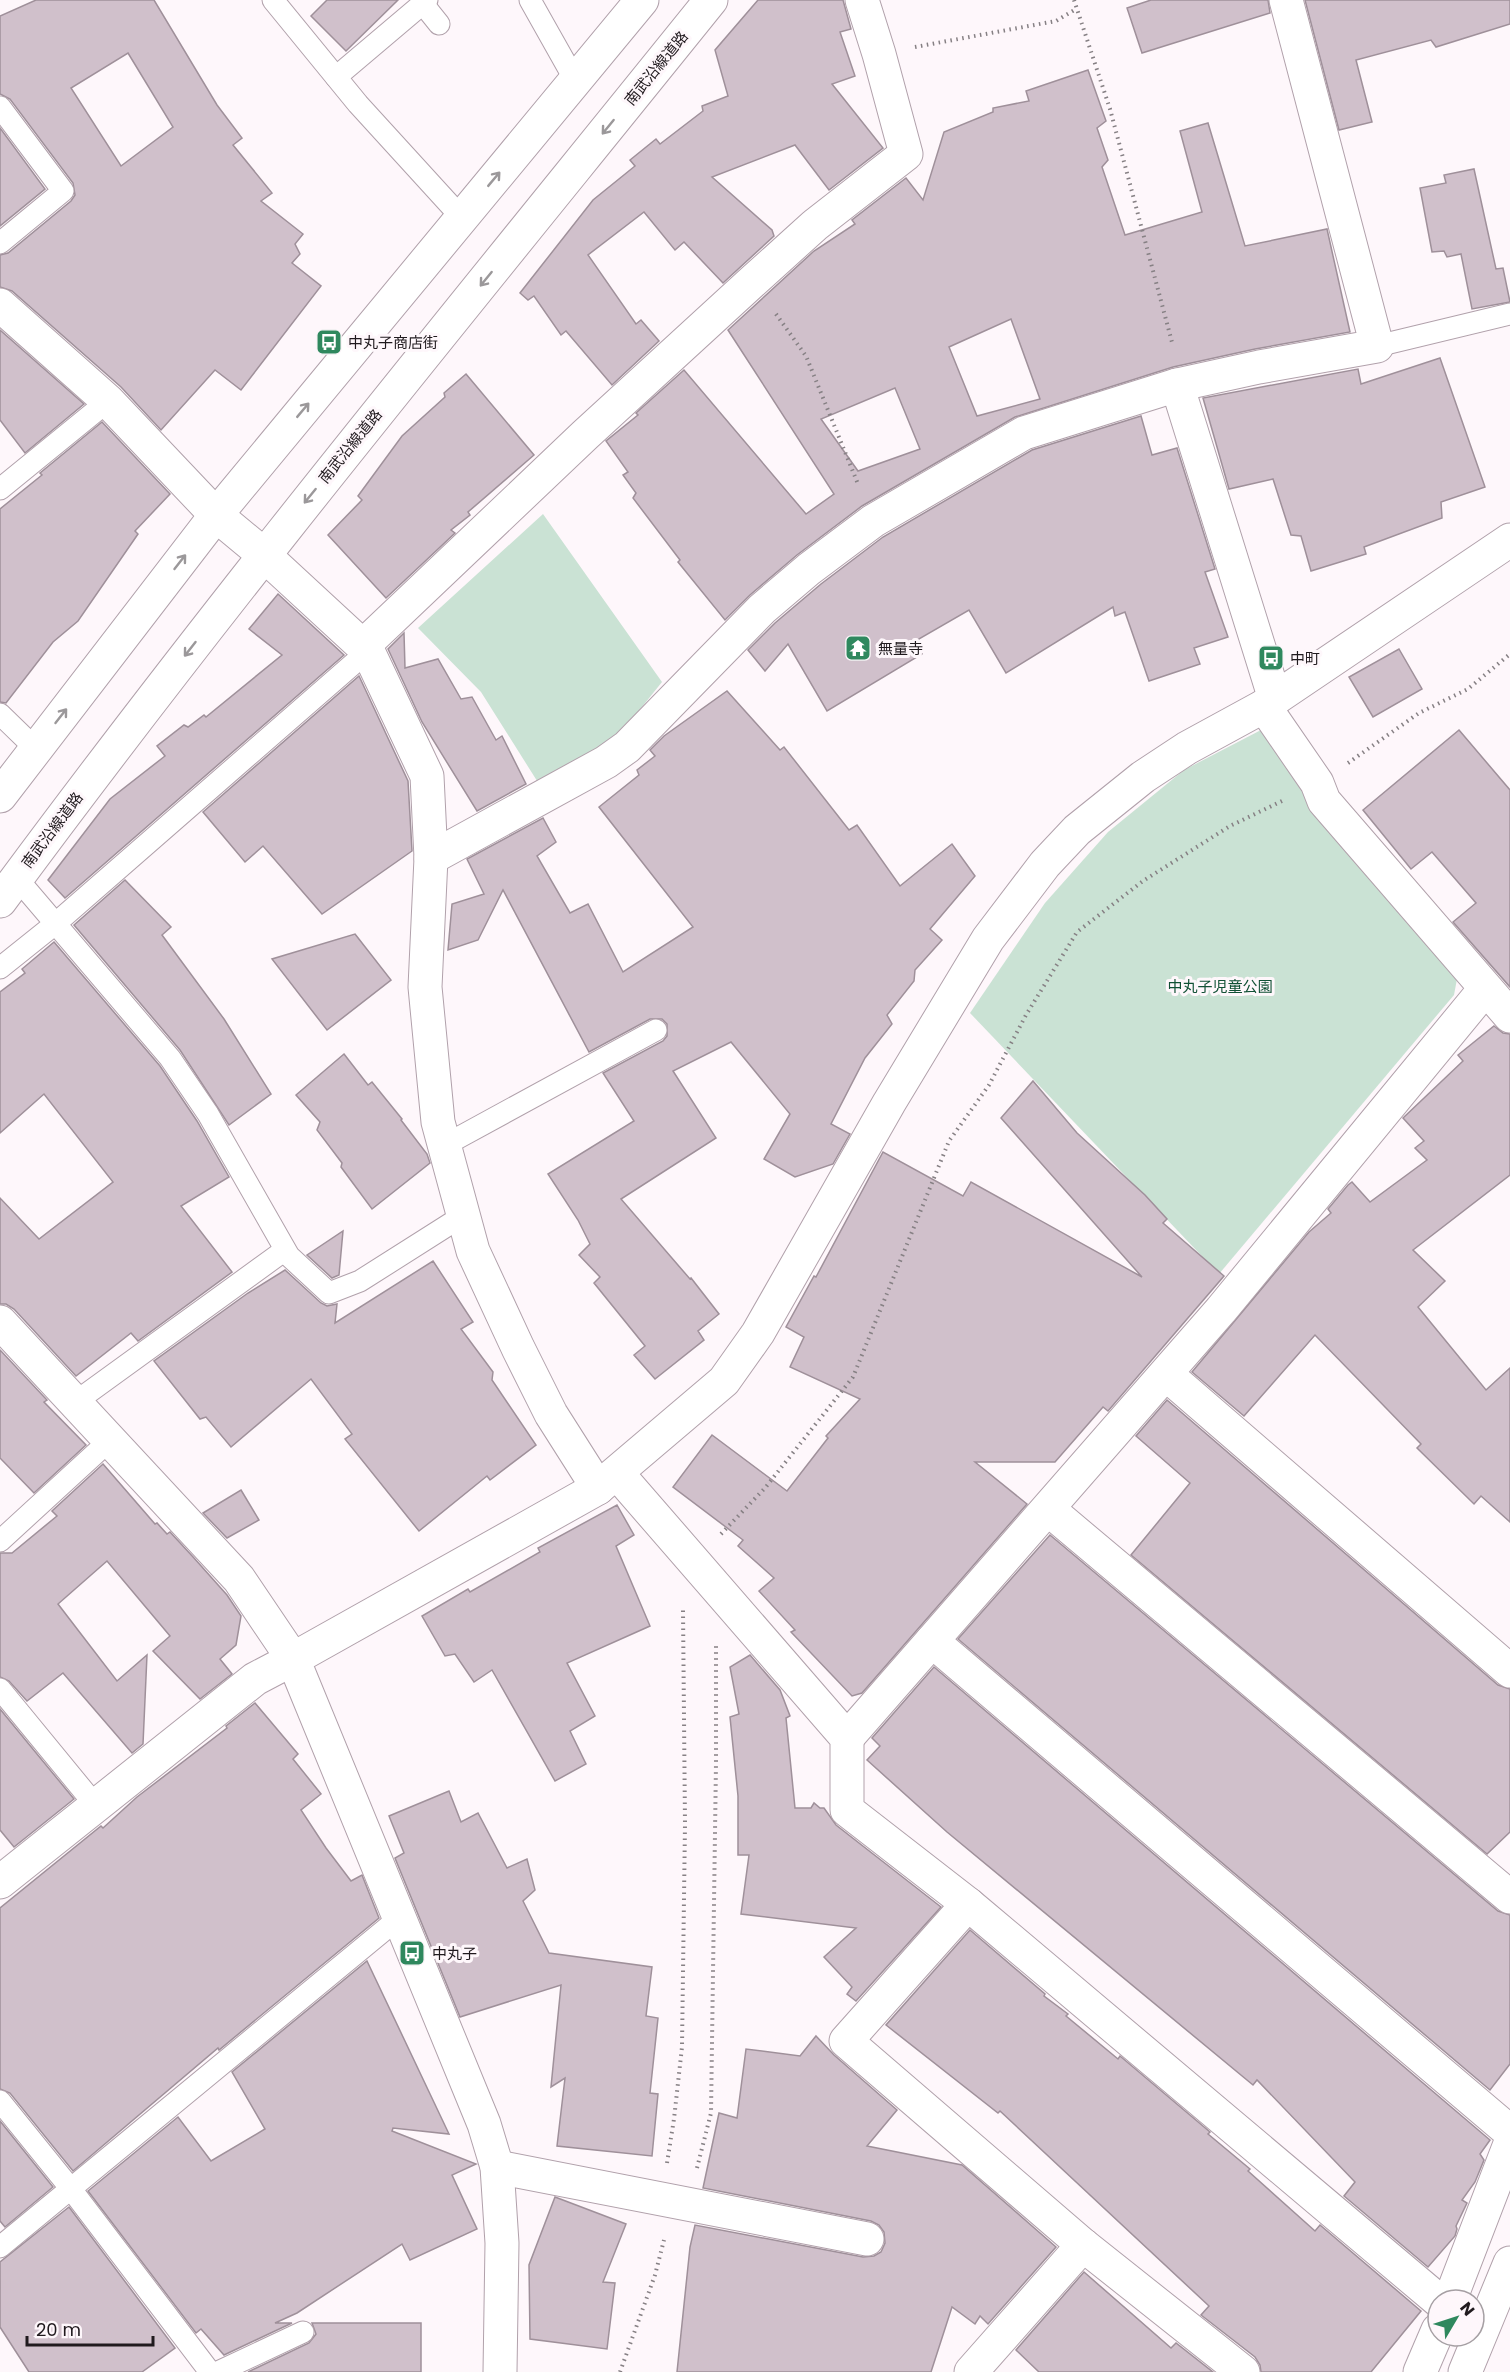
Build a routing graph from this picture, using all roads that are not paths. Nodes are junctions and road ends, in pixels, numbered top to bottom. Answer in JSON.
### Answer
{"nodes":[{"id":1,"x":273,"y":0,"type":"edge"},
{"id":2,"x":530,"y":0,"type":"edge"},
{"id":3,"x":642,"y":0,"type":"edge"},
{"id":4,"x":711,"y":0,"type":"edge"},
{"id":5,"x":861,"y":0,"type":"edge"},
{"id":6,"x":1286,"y":0,"type":"edge"},
{"id":7,"x":425,"y":2,"type":"edge"},
{"id":8,"x":439,"y":24,"type":"dead end"},
{"id":9,"x":336,"y":77,"type":"junction"},
{"id":10,"x":575,"y":80,"type":"junction"},
{"id":11,"x":0,"y":107,"type":"edge"},
{"id":12,"x":462,"y":218,"type":"junction"},
{"id":13,"x":0,"y":243,"type":"edge"},
{"id":14,"x":0,"y":305,"type":"edge"},
{"id":15,"x":1510,"y":314,"type":"edge"},
{"id":16,"x":1377,"y":346,"type":"junction"},
{"id":17,"x":1180,"y":385,"type":"junction"},
{"id":18,"x":108,"y":401,"type":"junction"},
{"id":19,"x":0,"y":489,"type":"edge"},
{"id":20,"x":216,"y":515,"type":"junction"},
{"id":21,"x":1510,"y":540,"type":"edge"},
{"id":22,"x":263,"y":554,"type":"junction"},
{"id":23,"x":366,"y":648,"type":"junction"},
{"id":24,"x":1269,"y":703,"type":"junction"},
{"id":25,"x":0,"y":714,"type":"edge"},
{"id":26,"x":36,"y":749,"type":"junction"},
{"id":27,"x":0,"y":796,"type":"edge"},
{"id":28,"x":431,"y":858,"type":"junction"},
{"id":29,"x":6,"y":892,"type":"edge"},
{"id":30,"x":55,"y":924,"type":"junction"},
{"id":31,"x":0,"y":968,"type":"edge"},
{"id":32,"x":1485,"y":989,"type":"junction"},
{"id":33,"x":1510,"y":1016,"type":"edge"},
{"id":34,"x":656,"y":1030,"type":"dead end"},
{"id":35,"x":445,"y":1145,"type":"junction"},
{"id":36,"x":464,"y":1215,"type":"junction"},
{"id":37,"x":285,"y":1250,"type":"junction"},
{"id":38,"x":0,"y":1322,"type":"edge"},
{"id":39,"x":1166,"y":1374,"type":"junction"},
{"id":40,"x":74,"y":1404,"type":"junction"},
{"id":41,"x":109,"y":1441,"type":"junction"},
{"id":42,"x":607,"y":1480,"type":"junction"},
{"id":43,"x":1048,"y":1509,"type":"junction"},
{"id":44,"x":0,"y":1541,"type":"edge"},
{"id":45,"x":932,"y":1641,"type":"junction"},
{"id":46,"x":293,"y":1659,"type":"junction"},
{"id":47,"x":1510,"y":1671,"type":"edge"},
{"id":48,"x":0,"y":1689,"type":"edge"},
{"id":49,"x":847,"y":1738,"type":"junction"},
{"id":50,"x":96,"y":1806,"type":"junction"},
{"id":51,"x":0,"y":1882,"type":"edge"},
{"id":52,"x":1510,"y":1897,"type":"edge"},
{"id":53,"x":968,"y":1904,"type":"junction"},
{"id":54,"x":399,"y":1918,"type":"junction"},
{"id":55,"x":0,"y":2101,"type":"edge"},
{"id":56,"x":1510,"y":2132,"type":"edge"},
{"id":57,"x":1510,"y":2144,"type":"edge"},
{"id":58,"x":497,"y":2167,"type":"junction"},
{"id":59,"x":71,"y":2189,"type":"junction"},
{"id":60,"x":867,"y":2239,"type":"dead end"},
{"id":61,"x":1083,"y":2245,"type":"junction"},
{"id":62,"x":0,"y":2247,"type":"edge"},
{"id":63,"x":1510,"y":2263,"type":"edge"},
{"id":64,"x":1455,"y":2288,"type":"edge"},
{"id":65,"x":1426,"y":2290,"type":"edge"},
{"id":66,"x":303,"y":2332,"type":"dead end"},
{"id":67,"x":1430,"y":2348,"type":"edge"},
{"id":68,"x":210,"y":2372,"type":"edge"},
{"id":69,"x":218,"y":2372,"type":"edge"},
{"id":70,"x":500,"y":2372,"type":"edge"},
{"id":71,"x":971,"y":2372,"type":"edge"},
{"id":72,"x":1243,"y":2372,"type":"edge"},
{"id":73,"x":1420,"y":2372,"type":"edge"},
{"id":74,"x":1465,"y":2372,"type":"edge"}],
"edges":[{"from":1,"to":9,"type":"lane"},
{"from":2,"to":10,"type":"lane"},
{"from":3,"to":10,"type":"street"},
{"from":4,"to":22,"type":"street","name":"南武沿線道路","one_way":true},
{"from":5,"to":23,"type":"street"},
{"from":6,"to":16,"type":"street"},
{"from":7,"to":8,"type":"lane"},
{"from":7,"to":9,"type":"lane"},
{"from":9,"to":12,"type":"lane"},
{"from":12,"to":10,"type":"street","one_way":true},
{"from":11,"to":13,"type":"lane"},
{"from":20,"to":12,"type":"street","one_way":true},
{"from":14,"to":18,"type":"street"},
{"from":15,"to":16,"type":"lane"},
{"from":16,"to":17,"type":"street"},
{"from":17,"to":24,"type":"street"},
{"from":17,"to":28,"type":"street"},
{"from":18,"to":19,"type":"lane"},
{"from":18,"to":20,"type":"street"},
{"from":20,"to":22,"type":"street"},
{"from":26,"to":20,"type":"street","one_way":true},
{"from":21,"to":24,"type":"street"},
{"from":22,"to":23,"type":"street"},
{"from":22,"to":29,"type":"street","name":"南武沿線道路","one_way":true},
{"from":23,"to":28,"type":"street"},
{"from":23,"to":30,"type":"lane"},
{"from":24,"to":32,"type":"street"},
{"from":24,"to":42,"type":"street"},
{"from":25,"to":26,"type":"lane"},
{"from":26,"to":27,"type":"street"},
{"from":28,"to":35,"type":"street"},
{"from":29,"to":30,"type":"lane"},
{"from":30,"to":31,"type":"lane"},
{"from":30,"to":37,"type":"lane"},
{"from":32,"to":33,"type":"street"},
{"from":32,"to":39,"type":"street"},
{"from":34,"to":35,"type":"lane"},
{"from":35,"to":36,"type":"street"},
{"from":36,"to":37,"type":"lane"},
{"from":36,"to":42,"type":"street"},
{"from":37,"to":40,"type":"lane"},
{"from":38,"to":40,"type":"street"},
{"from":39,"to":43,"type":"street"},
{"from":39,"to":47,"type":"street"},
{"from":40,"to":41,"type":"street"},
{"from":41,"to":44,"type":"lane"},
{"from":41,"to":46,"type":"street"},
{"from":42,"to":46,"type":"street"},
{"from":42,"to":49,"type":"street"},
{"from":43,"to":45,"type":"street"},
{"from":43,"to":52,"type":"street"},
{"from":45,"to":49,"type":"street"},
{"from":45,"to":56,"type":"street"},
{"from":46,"to":50,"type":"street"},
{"from":46,"to":54,"type":"street"},
{"from":48,"to":50,"type":"lane"},
{"from":49,"to":53,"type":"street"},
{"from":50,"to":51,"type":"street"},
{"from":53,"to":61,"type":"street"},
{"from":53,"to":65,"type":"street"},
{"from":54,"to":58,"type":"street"},
{"from":54,"to":59,"type":"lane"},
{"from":55,"to":59,"type":"lane"},
{"from":57,"to":64,"type":"street"},
{"from":58,"to":60,"type":"street"},
{"from":58,"to":70,"type":"street"},
{"from":59,"to":62,"type":"lane"},
{"from":59,"to":68,"type":"lane"},
{"from":61,"to":71,"type":"street"},
{"from":61,"to":72,"type":"street"},
{"from":63,"to":74,"type":"street"},
{"from":66,"to":69,"type":"lane"},
{"from":67,"to":73,"type":"street"}]}
